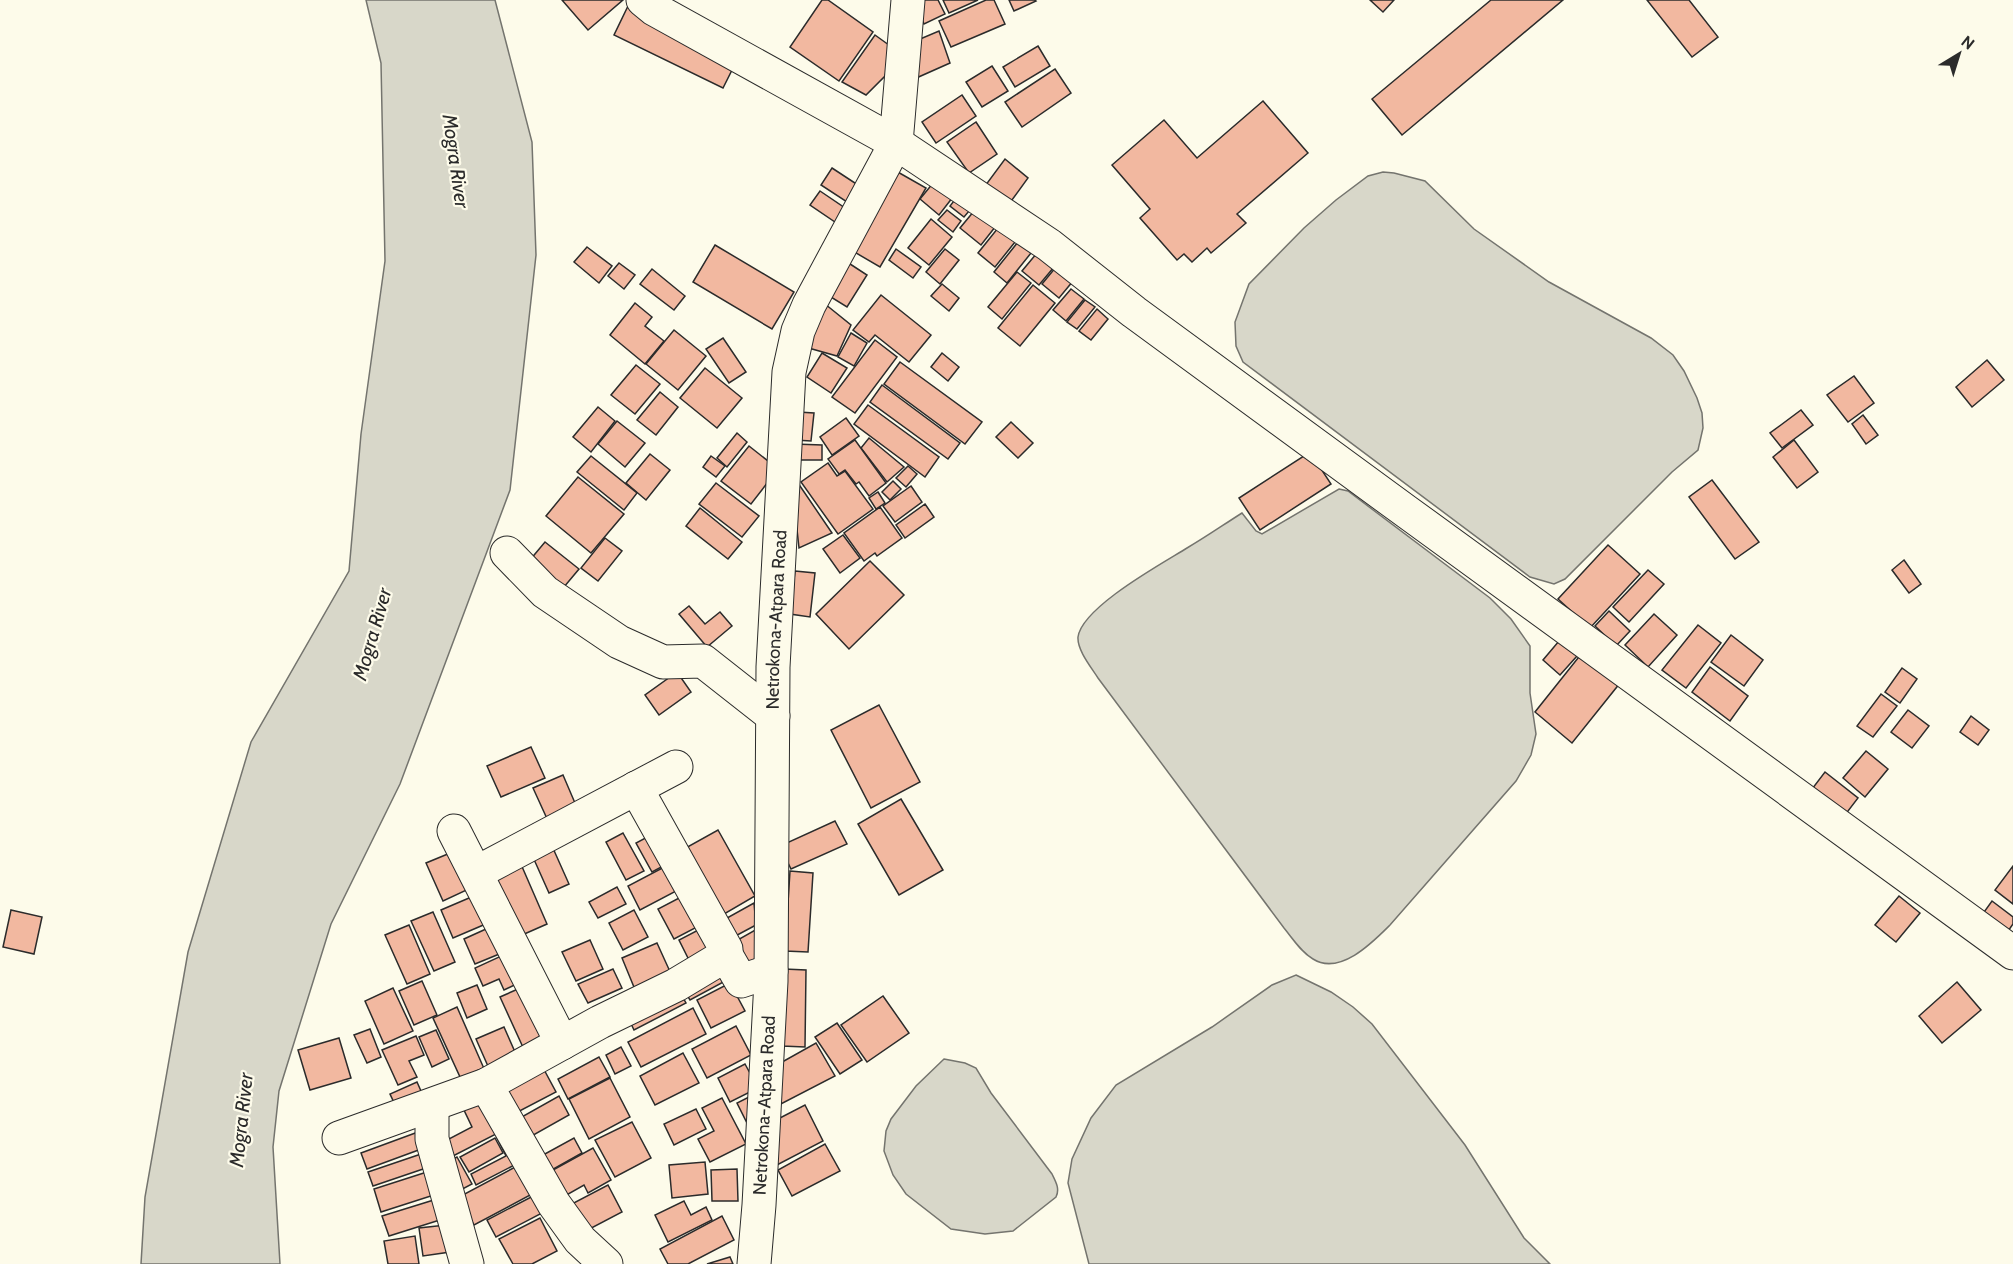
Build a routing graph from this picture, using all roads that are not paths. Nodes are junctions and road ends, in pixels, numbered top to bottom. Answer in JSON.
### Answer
{"nodes":[{"id":1,"x":643,"y":0,"type":"edge"},
{"id":2,"x":908,"y":0,"type":"edge"},
{"id":3,"x":896,"y":143,"type":"junction"},
{"id":4,"x":507,"y":554,"type":"dead end"},
{"id":5,"x":773,"y":716,"type":"junction"},
{"id":6,"x":676,"y":767,"type":"dead end"},
{"id":7,"x":636,"y":788,"type":"junction"},
{"id":8,"x":454,"y":831,"type":"dead end"},
{"id":9,"x":476,"y":873,"type":"junction"},
{"id":10,"x":2013,"y":952,"type":"edge"},
{"id":11,"x":726,"y":956,"type":"junction"},
{"id":12,"x":771,"y":971,"type":"junction"},
{"id":13,"x":562,"y":1043,"type":"junction"},
{"id":14,"x":486,"y":1085,"type":"junction"},
{"id":15,"x":432,"y":1106,"type":"junction"},
{"id":16,"x":339,"y":1138,"type":"dead end"},
{"id":17,"x":467,"y":1264,"type":"edge"},
{"id":18,"x":606,"y":1264,"type":"edge"},
{"id":19,"x":754,"y":1264,"type":"edge"}],
"edges":[{"from":1,"to":3,"type":"street"},
{"from":2,"to":3,"type":"street","name":"Netrokona-Atpara Road"},
{"from":3,"to":5,"type":"street","name":"Netrokona-Atpara Road"},
{"from":3,"to":10,"type":"street"},
{"from":4,"to":5,"type":"street"},
{"from":5,"to":12,"type":"street","name":"Netrokona-Atpara Road"},
{"from":6,"to":7,"type":"street"},
{"from":7,"to":9,"type":"street"},
{"from":7,"to":11,"type":"street"},
{"from":8,"to":9,"type":"street"},
{"from":9,"to":13,"type":"street"},
{"from":11,"to":12,"type":"street"},
{"from":11,"to":13,"type":"street"},
{"from":12,"to":19,"type":"street","name":"Netrokona-Atpara Road"},
{"from":13,"to":14,"type":"street"},
{"from":14,"to":15,"type":"street"},
{"from":14,"to":18,"type":"street"},
{"from":15,"to":16,"type":"street"},
{"from":15,"to":17,"type":"street"}]}
